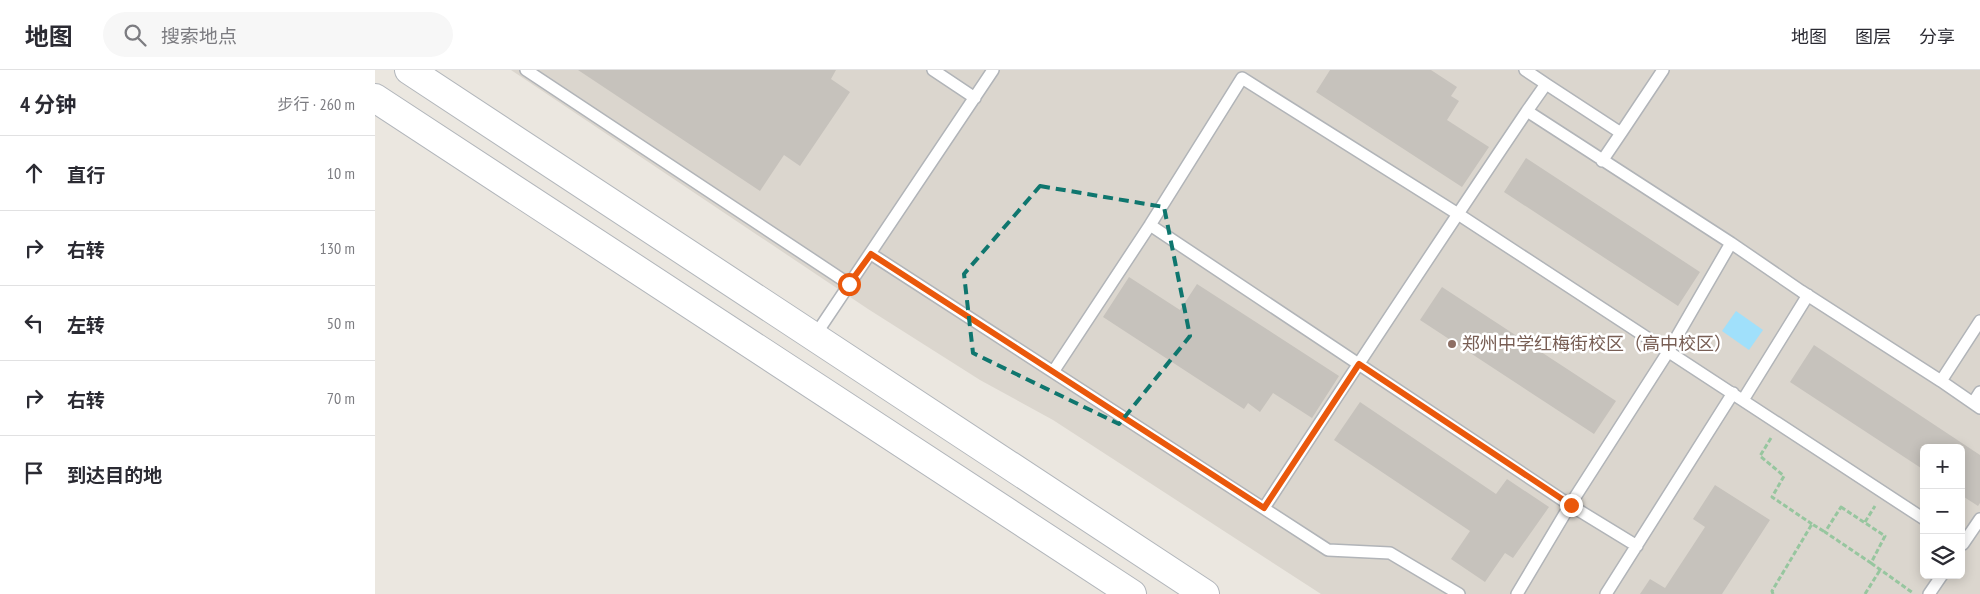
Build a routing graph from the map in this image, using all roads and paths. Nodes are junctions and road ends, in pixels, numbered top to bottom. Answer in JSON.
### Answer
{"nodes":[{"id":1,"x":409,"y":70,"type":"edge"},
{"id":2,"x":526,"y":70,"type":"edge"},
{"id":3,"x":933,"y":70,"type":"edge"},
{"id":4,"x":993,"y":70,"type":"edge"},
{"id":5,"x":1525,"y":70,"type":"edge"},
{"id":6,"x":1663,"y":70,"type":"edge"},
{"id":7,"x":1245,"y":74,"type":"edge"},
{"id":8,"x":1546,"y":84,"type":"junction"},
{"id":9,"x":375,"y":98,"type":"edge"},
{"id":10,"x":975,"y":98,"type":"junction"},
{"id":11,"x":1527,"y":112,"type":"junction"},
{"id":12,"x":1621,"y":133,"type":"junction"},
{"id":13,"x":1602,"y":161,"type":"junction"},
{"id":14,"x":1458,"y":214,"type":"junction"},
{"id":15,"x":1150,"y":225,"type":"junction"},
{"id":16,"x":1731,"y":243,"type":"junction"},
{"id":17,"x":871,"y":254,"type":"junction"},
{"id":18,"x":849,"y":284,"type":"junction"},
{"id":19,"x":1808,"y":295,"type":"junction"},
{"id":20,"x":1980,"y":321,"type":"edge"},
{"id":21,"x":814,"y":337,"type":"junction"},
{"id":22,"x":1667,"y":352,"type":"junction"},
{"id":23,"x":1359,"y":364,"type":"junction"},
{"id":24,"x":1053,"y":372,"type":"junction"},
{"id":25,"x":1941,"y":381,"type":"junction"},
{"id":26,"x":1980,"y":392,"type":"edge"},
{"id":27,"x":1738,"y":397,"type":"junction"},
{"id":28,"x":1976,"y":406,"type":"edge"},
{"id":29,"x":1780,"y":424,"type":"junction"},
{"id":30,"x":1571,"y":505,"type":"junction"},
{"id":31,"x":1264,"y":508,"type":"junction"},
{"id":32,"x":1920,"y":515,"type":"edge"},
{"id":33,"x":1980,"y":519,"type":"edge"},
{"id":34,"x":1812,"y":524,"type":"junction"},
{"id":35,"x":1825,"y":532,"type":"junction"},
{"id":36,"x":1965,"y":541,"type":"edge"},
{"id":37,"x":1637,"y":546,"type":"junction"},
{"id":38,"x":1871,"y":563,"type":"junction"},
{"id":39,"x":1880,"y":570,"type":"junction"},
{"id":40,"x":1939,"y":579,"type":"edge"},
{"id":41,"x":1132,"y":594,"type":"edge"},
{"id":42,"x":1205,"y":594,"type":"edge"},
{"id":43,"x":1459,"y":594,"type":"edge"},
{"id":44,"x":1517,"y":594,"type":"edge"},
{"id":45,"x":1606,"y":594,"type":"edge"},
{"id":46,"x":1773,"y":594,"type":"edge"},
{"id":47,"x":1865,"y":594,"type":"edge"},
{"id":48,"x":1914,"y":594,"type":"edge"},
{"id":49,"x":1929,"y":594,"type":"edge"}],
"edges":[{"from":1,"to":21,"type":"street"},
{"from":2,"to":18,"type":"lane"},
{"from":3,"to":10,"type":"lane"},
{"from":4,"to":10,"type":"lane"},
{"from":5,"to":8,"type":"lane"},
{"from":6,"to":12,"type":"lane"},
{"from":7,"to":14,"type":"lane"},
{"from":7,"to":15,"type":"lane"},
{"from":8,"to":11,"type":"lane"},
{"from":8,"to":12,"type":"lane"},
{"from":9,"to":41,"type":"street"},
{"from":10,"to":17,"type":"lane"},
{"from":11,"to":13,"type":"lane"},
{"from":11,"to":14,"type":"lane"},
{"from":12,"to":13,"type":"lane"},
{"from":13,"to":16,"type":"lane"},
{"from":14,"to":22,"type":"lane"},
{"from":14,"to":23,"type":"lane"},
{"from":15,"to":23,"type":"lane"},
{"from":15,"to":24,"type":"lane"},
{"from":16,"to":19,"type":"lane"},
{"from":16,"to":22,"type":"lane"},
{"from":17,"to":18,"type":"lane"},
{"from":17,"to":24,"type":"lane"},
{"from":18,"to":21,"type":"lane"},
{"from":19,"to":25,"type":"lane"},
{"from":19,"to":27,"type":"lane"},
{"from":20,"to":25,"type":"lane"},
{"from":21,"to":42,"type":"street"},
{"from":22,"to":27,"type":"lane"},
{"from":22,"to":30,"type":"lane"},
{"from":23,"to":30,"type":"lane"},
{"from":23,"to":31,"type":"lane"},
{"from":24,"to":31,"type":"lane"},
{"from":25,"to":28,"type":"lane"},
{"from":26,"to":28,"type":"lane"},
{"from":27,"to":29,"type":"lane"},
{"from":27,"to":37,"type":"lane"},
{"from":29,"to":32,"type":"lane"},
{"from":29,"to":34,"type":"path"},
{"from":30,"to":37,"type":"lane"},
{"from":30,"to":44,"type":"lane"},
{"from":31,"to":43,"type":"lane"},
{"from":33,"to":36,"type":"lane"},
{"from":34,"to":35,"type":"path"},
{"from":34,"to":46,"type":"path"},
{"from":35,"to":38,"type":"path"},
{"from":35,"to":38,"type":"path"},
{"from":37,"to":45,"type":"lane"},
{"from":38,"to":39,"type":"path"},
{"from":39,"to":47,"type":"path"},
{"from":39,"to":48,"type":"path"},
{"from":40,"to":49,"type":"lane"}]}
